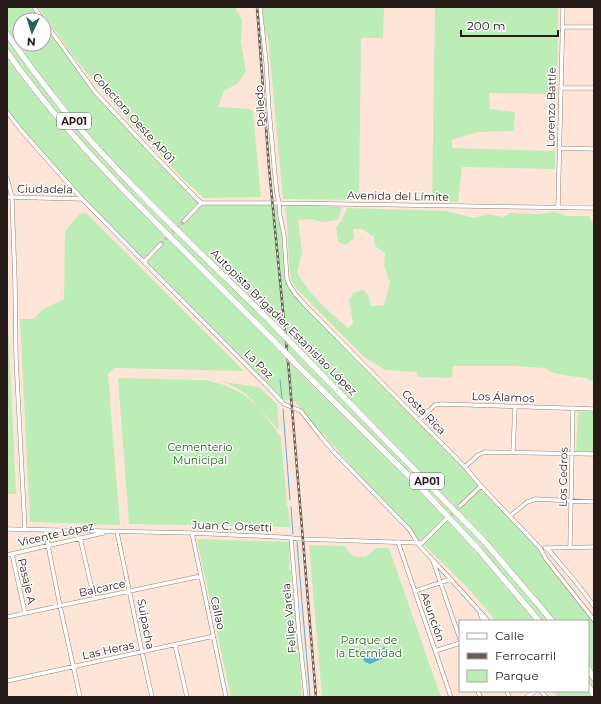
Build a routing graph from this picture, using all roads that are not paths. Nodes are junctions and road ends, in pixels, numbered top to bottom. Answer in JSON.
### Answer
{"nodes":[{"id":1,"x":260,"y":7,"type":"edge"},
{"id":2,"x":562,"y":7,"type":"edge"},
{"id":3,"x":562,"y":27,"type":"junction"},
{"id":4,"x":594,"y":28,"type":"edge"},
{"id":5,"x":52,"y":31,"type":"edge"},
{"id":6,"x":7,"y":34,"type":"edge"},
{"id":7,"x":7,"y":52,"type":"edge"},
{"id":8,"x":561,"y":88,"type":"junction"},
{"id":9,"x":594,"y":88,"type":"edge"},
{"id":10,"x":7,"y":112,"type":"edge"},
{"id":11,"x":559,"y":148,"type":"junction"},
{"id":12,"x":594,"y":149,"type":"edge"},
{"id":13,"x":7,"y":178,"type":"edge"},
{"id":14,"x":7,"y":197,"type":"edge"},
{"id":15,"x":12,"y":198,"type":"junction"},
{"id":16,"x":82,"y":199,"type":"junction"},
{"id":17,"x":201,"y":203,"type":"junction"},
{"id":18,"x":279,"y":203,"type":"junction"},
{"id":19,"x":558,"y":208,"type":"junction"},
{"id":20,"x":594,"y":208,"type":"edge"},
{"id":21,"x":184,"y":221,"type":"tunnel mouth"},
{"id":22,"x":161,"y":244,"type":"tunnel mouth"},
{"id":23,"x":144,"y":262,"type":"junction"},
{"id":24,"x":515,"y":406,"type":"junction"},
{"id":25,"x":573,"y":408,"type":"junction"},
{"id":26,"x":594,"y":409,"type":"edge"},
{"id":27,"x":419,"y":420,"type":"junction"},
{"id":28,"x":513,"y":452,"type":"junction"},
{"id":29,"x":572,"y":454,"type":"junction"},
{"id":30,"x":594,"y":454,"type":"edge"},
{"id":31,"x":465,"y":467,"type":"junction"},
{"id":32,"x":481,"y":486,"type":"junction"},
{"id":33,"x":572,"y":501,"type":"junction"},
{"id":34,"x":594,"y":502,"type":"edge"},
{"id":35,"x":460,"y":506,"type":"tunnel mouth"},
{"id":36,"x":510,"y":516,"type":"junction"},
{"id":37,"x":446,"y":519,"type":"tunnel mouth"},
{"id":38,"x":7,"y":529,"type":"edge"},
{"id":39,"x":25,"y":530,"type":"junction"},
{"id":40,"x":45,"y":530,"type":"junction"},
{"id":41,"x":109,"y":531,"type":"junction"},
{"id":42,"x":118,"y":532,"type":"junction"},
{"id":43,"x":192,"y":533,"type":"junction"},
{"id":44,"x":80,"y":538,"type":"junction"},
{"id":45,"x":291,"y":538,"type":"junction"},
{"id":46,"x":398,"y":542,"type":"junction"},
{"id":47,"x":418,"y":543,"type":"junction"},
{"id":48,"x":48,"y":546,"type":"junction"},
{"id":49,"x":570,"y":547,"type":"junction"},
{"id":50,"x":594,"y":547,"type":"edge"},
{"id":51,"x":540,"y":548,"type":"junction"},
{"id":52,"x":547,"y":548,"type":"junction"},
{"id":53,"x":12,"y":554,"type":"junction"},
{"id":54,"x":7,"y":555,"type":"edge"},
{"id":55,"x":432,"y":559,"type":"junction"},
{"id":56,"x":201,"y":576,"type":"junction"},
{"id":57,"x":451,"y":579,"type":"junction"},
{"id":58,"x":440,"y":583,"type":"junction"},
{"id":59,"x":130,"y":591,"type":"junction"},
{"id":60,"x":415,"y":591,"type":"junction"},
{"id":61,"x":94,"y":598,"type":"junction"},
{"id":62,"x":60,"y":606,"type":"junction"},
{"id":63,"x":594,"y":606,"type":"edge"},
{"id":64,"x":480,"y":611,"type":"junction"},
{"id":65,"x":25,"y":613,"type":"junction"},
{"id":66,"x":7,"y":617,"type":"edge"},
{"id":67,"x":483,"y":620,"type":"edge"},
{"id":68,"x":487,"y":620,"type":"edge"},
{"id":69,"x":538,"y":620,"type":"edge"},
{"id":70,"x":551,"y":620,"type":"edge"},
{"id":71,"x":594,"y":620,"type":"edge"},
{"id":72,"x":214,"y":636,"type":"junction"},
{"id":73,"x":459,"y":636,"type":"edge"},
{"id":74,"x":459,"y":643,"type":"edge"},
{"id":75,"x":175,"y":645,"type":"junction"},
{"id":76,"x":436,"y":651,"type":"junction"},
{"id":77,"x":142,"y":652,"type":"junction"},
{"id":78,"x":73,"y":667,"type":"junction"},
{"id":79,"x":7,"y":682,"type":"edge"},
{"id":80,"x":80,"y":697,"type":"edge"},
{"id":81,"x":152,"y":697,"type":"edge"},
{"id":82,"x":187,"y":697,"type":"edge"},
{"id":83,"x":226,"y":697,"type":"edge"},
{"id":84,"x":306,"y":697,"type":"edge"},
{"id":85,"x":451,"y":697,"type":"edge"}],
"edges":[{"from":1,"to":18,"type":"street","name":"Polledo"},
{"from":2,"to":3,"type":"street","name":"Lorenzo Battle"},
{"from":3,"to":4,"type":"street"},
{"from":3,"to":8,"type":"street","name":"Lorenzo Battle"},
{"from":5,"to":17,"type":"street","name":"Colectora Oeste AP01"},
{"from":6,"to":70,"type":"highway","name":"Autopista Brigadier Estanislao López","number":"AP01","bridge":true},
{"from":7,"to":69,"type":"highway","name":"Autopista Brigadier Estanislao López","number":"AP01","bridge":true},
{"from":8,"to":9,"type":"street"},
{"from":8,"to":11,"type":"street","name":"Lorenzo Battle"},
{"from":10,"to":16,"type":"street","name":"La Paz"},
{"from":11,"to":12,"type":"street"},
{"from":11,"to":19,"type":"street","name":"Lorenzo Battle"},
{"from":13,"to":15,"type":"street"},
{"from":14,"to":15,"type":"street","name":"Ciudadela"},
{"from":15,"to":16,"type":"street","name":"Ciudadela"},
{"from":15,"to":39,"type":"street"},
{"from":16,"to":23,"type":"street","name":"La Paz"},
{"from":17,"to":18,"type":"street","name":"Avenida del Límite"},
{"from":17,"to":21,"type":"street"},
{"from":18,"to":19,"type":"street","name":"Avenida del Límite"},
{"from":18,"to":27,"type":"street","name":"Costa Rica"},
{"from":19,"to":20,"type":"street","name":"Avenida del Límite"},
{"from":22,"to":23,"type":"street"},
{"from":23,"to":47,"type":"street","name":"La Paz"},
{"from":24,"to":25,"type":"street","name":"Los Álamos"},
{"from":24,"to":27,"type":"street","name":"Los Álamos"},
{"from":24,"to":28,"type":"street"},
{"from":25,"to":26,"type":"street","name":"Los Álamos"},
{"from":25,"to":29,"type":"street","name":"Los Cedros"},
{"from":27,"to":31,"type":"street","name":"Costa Rica"},
{"from":28,"to":29,"type":"street"},
{"from":28,"to":31,"type":"street"},
{"from":29,"to":30,"type":"street"},
{"from":29,"to":33,"type":"street","name":"Los Cedros"},
{"from":31,"to":32,"type":"street","name":"Costa Rica"},
{"from":32,"to":35,"type":"street"},
{"from":32,"to":36,"type":"street","name":"Costa Rica"},
{"from":33,"to":34,"type":"street"},
{"from":33,"to":36,"type":"street"},
{"from":33,"to":49,"type":"street","name":"Los Cedros"},
{"from":36,"to":51,"type":"street","name":"Costa Rica"},
{"from":37,"to":47,"type":"street"},
{"from":38,"to":39,"type":"street","name":"Juan C. Orsetti"},
{"from":39,"to":40,"type":"street","name":"Juan C. Orsetti"},
{"from":40,"to":41,"type":"street","name":"Juan C. Orsetti"},
{"from":40,"to":48,"type":"street"},
{"from":41,"to":42,"type":"street","name":"Juan C. Orsetti"},
{"from":41,"to":44,"type":"street","name":"Vicente López"},
{"from":42,"to":43,"type":"street","name":"Juan C. Orsetti"},
{"from":42,"to":59,"type":"street","name":"Suipacha"},
{"from":43,"to":45,"type":"street","name":"Juan C. Orsetti"},
{"from":43,"to":56,"type":"street","name":"Callao"},
{"from":44,"to":48,"type":"street","name":"Vicente López"},
{"from":44,"to":61,"type":"street"},
{"from":45,"to":46,"type":"street","name":"Juan C. Orsetti"},
{"from":45,"to":84,"type":"street","name":"Felipe Varela"},
{"from":46,"to":47,"type":"street","name":"Juan C. Orsetti"},
{"from":46,"to":60,"type":"street","name":"Asunción"},
{"from":47,"to":55,"type":"street","name":"La Paz"},
{"from":48,"to":53,"type":"street","name":"Vicente López"},
{"from":48,"to":62,"type":"street"},
{"from":49,"to":50,"type":"street"},
{"from":49,"to":52,"type":"street"},
{"from":51,"to":52,"type":"street"},
{"from":51,"to":71,"type":"street","name":"Costa Rica"},
{"from":52,"to":63,"type":"street"},
{"from":53,"to":54,"type":"street","name":"Vicente López"},
{"from":53,"to":65,"type":"street","name":"Pasaje A"},
{"from":55,"to":57,"type":"street"},
{"from":55,"to":58,"type":"street"},
{"from":56,"to":59,"type":"street","name":"Balcarce"},
{"from":56,"to":72,"type":"street","name":"Callao"},
{"from":57,"to":58,"type":"street"},
{"from":57,"to":64,"type":"street"},
{"from":58,"to":60,"type":"street"},
{"from":58,"to":73,"type":"street"},
{"from":59,"to":61,"type":"street","name":"Balcarce"},
{"from":59,"to":77,"type":"street","name":"Suipacha"},
{"from":60,"to":76,"type":"street","name":"Asunción"},
{"from":61,"to":62,"type":"street","name":"Balcarce"},
{"from":62,"to":65,"type":"street","name":"Balcarce"},
{"from":62,"to":78,"type":"street"},
{"from":64,"to":67,"type":"street"},
{"from":64,"to":68,"type":"street"},
{"from":65,"to":66,"type":"street","name":"Balcarce"},
{"from":72,"to":75,"type":"street","name":"Las Heras"},
{"from":72,"to":83,"type":"street","name":"Callao"},
{"from":74,"to":76,"type":"street"},
{"from":75,"to":77,"type":"street","name":"Las Heras"},
{"from":75,"to":82,"type":"street"},
{"from":76,"to":85,"type":"street","name":"Asunción"},
{"from":77,"to":78,"type":"street","name":"Las Heras"},
{"from":77,"to":81,"type":"street","name":"Suipacha"},
{"from":78,"to":79,"type":"street","name":"Las Heras"},
{"from":78,"to":80,"type":"street"}]}
